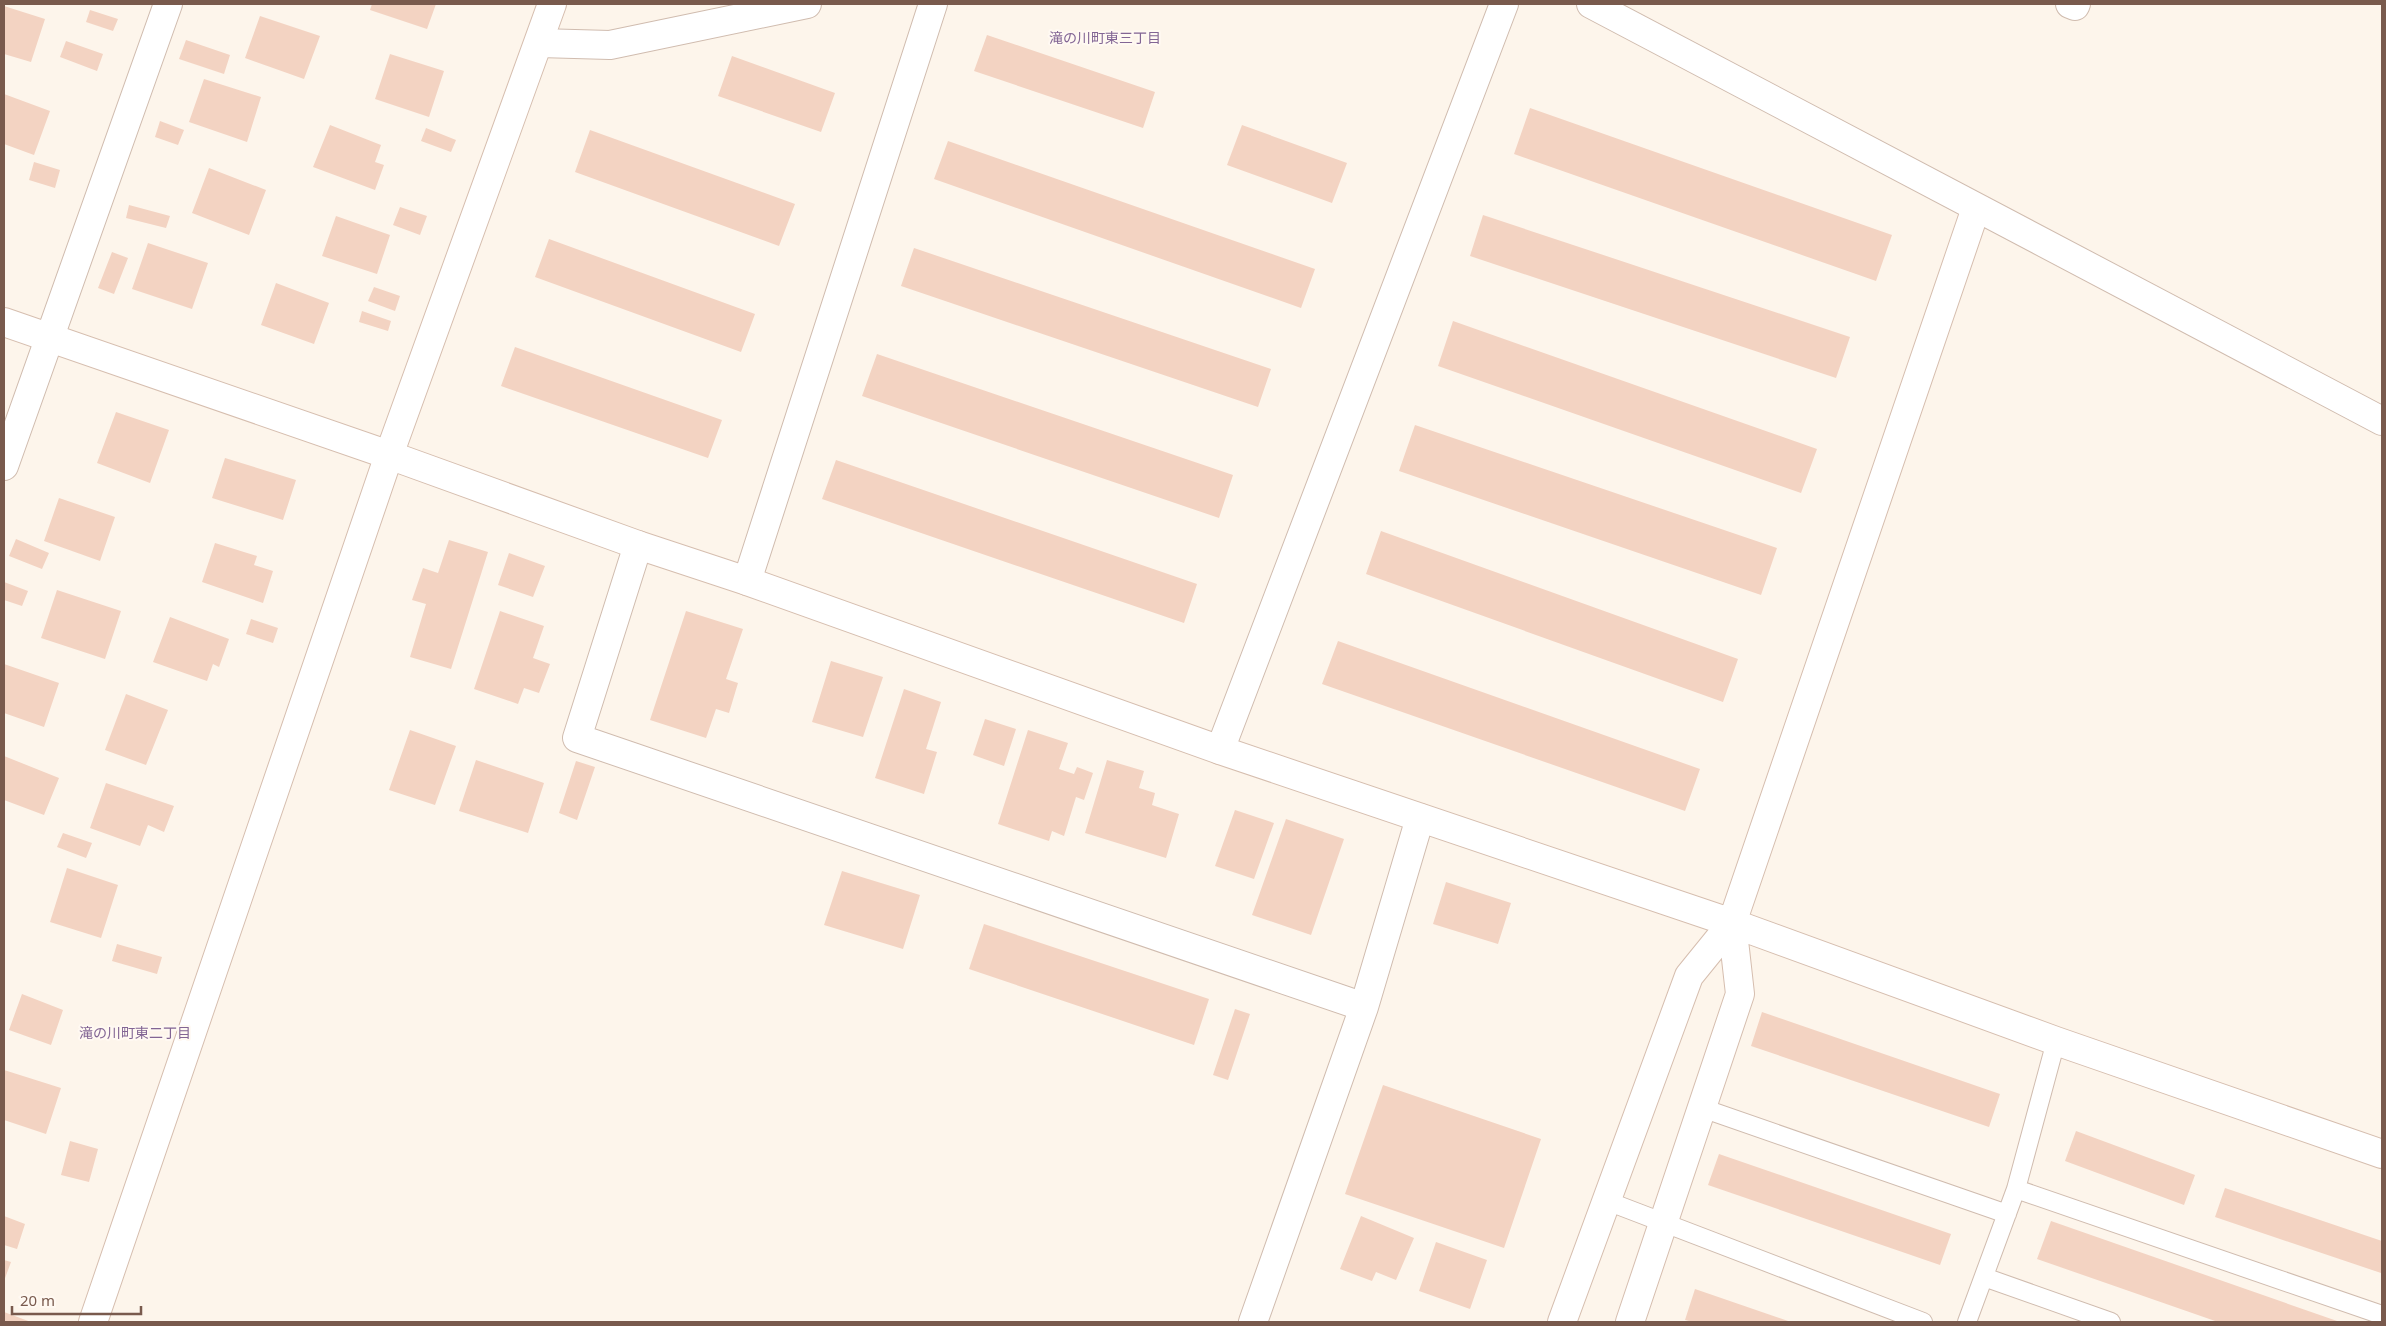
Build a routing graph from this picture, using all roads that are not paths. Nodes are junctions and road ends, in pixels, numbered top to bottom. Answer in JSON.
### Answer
{"nodes":[{"id":1,"x":168,"y":4,"type":"edge"},
{"id":2,"x":552,"y":4,"type":"edge"},
{"id":3,"x":807,"y":4,"type":"edge"},
{"id":4,"x":933,"y":4,"type":"edge"},
{"id":5,"x":1504,"y":4,"type":"edge"},
{"id":6,"x":1591,"y":4,"type":"edge"},
{"id":7,"x":2070,"y":4,"type":"edge"},
{"id":8,"x":2076,"y":4,"type":"edge"},
{"id":9,"x":539,"y":43,"type":"junction"},
{"id":10,"x":1976,"y":208,"type":"junction"},
{"id":11,"x":4,"y":322,"type":"edge"},
{"id":12,"x":49,"y":338,"type":"junction"},
{"id":13,"x":2382,"y":421,"type":"edge"},
{"id":14,"x":389,"y":455,"type":"junction"},
{"id":15,"x":4,"y":466,"type":"edge"},
{"id":16,"x":638,"y":545,"type":"junction"},
{"id":17,"x":747,"y":581,"type":"junction"},
{"id":18,"x":1220,"y":750,"type":"junction"},
{"id":19,"x":1420,"y":818,"type":"junction"},
{"id":20,"x":1732,"y":923,"type":"junction"},
{"id":21,"x":1364,"y":1007,"type":"junction"},
{"id":22,"x":2056,"y":1041,"type":"junction"},
{"id":23,"x":1702,"y":1108,"type":"junction"},
{"id":24,"x":2382,"y":1154,"type":"edge"},
{"id":25,"x":2016,"y":1188,"type":"junction"},
{"id":26,"x":1607,"y":1201,"type":"junction"},
{"id":27,"x":2007,"y":1214,"type":"junction"},
{"id":28,"x":1663,"y":1224,"type":"junction"},
{"id":29,"x":1984,"y":1277,"type":"junction"},
{"id":30,"x":2382,"y":1315,"type":"edge"},
{"id":31,"x":93,"y":1322,"type":"edge"},
{"id":32,"x":1253,"y":1322,"type":"edge"},
{"id":33,"x":1562,"y":1322,"type":"edge"},
{"id":34,"x":1630,"y":1322,"type":"edge"},
{"id":35,"x":1923,"y":1322,"type":"edge"},
{"id":36,"x":1966,"y":1322,"type":"edge"},
{"id":37,"x":2111,"y":1322,"type":"edge"}],
"edges":[{"from":1,"to":12,"type":"street"},
{"from":2,"to":9,"type":"street"},
{"from":3,"to":9,"type":"street"},
{"from":4,"to":17,"type":"street"},
{"from":5,"to":18,"type":"street"},
{"from":6,"to":10,"type":"street"},
{"from":7,"to":8,"type":"street"},
{"from":9,"to":14,"type":"street"},
{"from":10,"to":13,"type":"street"},
{"from":10,"to":20,"type":"street"},
{"from":11,"to":12,"type":"street"},
{"from":12,"to":14,"type":"street"},
{"from":12,"to":15,"type":"street"},
{"from":14,"to":16,"type":"street"},
{"from":14,"to":31,"type":"street"},
{"from":16,"to":17,"type":"street"},
{"from":16,"to":21,"type":"street"},
{"from":17,"to":18,"type":"street"},
{"from":18,"to":19,"type":"street"},
{"from":19,"to":20,"type":"street"},
{"from":19,"to":21,"type":"street"},
{"from":20,"to":22,"type":"street"},
{"from":20,"to":23,"type":"street"},
{"from":20,"to":26,"type":"street"},
{"from":21,"to":32,"type":"street"},
{"from":22,"to":24,"type":"street"},
{"from":22,"to":25,"type":"lane"},
{"from":23,"to":27,"type":"lane"},
{"from":23,"to":28,"type":"street"},
{"from":25,"to":27,"type":"lane"},
{"from":25,"to":30,"type":"lane"},
{"from":26,"to":28,"type":"lane"},
{"from":26,"to":33,"type":"street"},
{"from":27,"to":29,"type":"lane"},
{"from":28,"to":34,"type":"street"},
{"from":28,"to":35,"type":"lane"},
{"from":29,"to":36,"type":"lane"},
{"from":29,"to":37,"type":"lane"}]}
